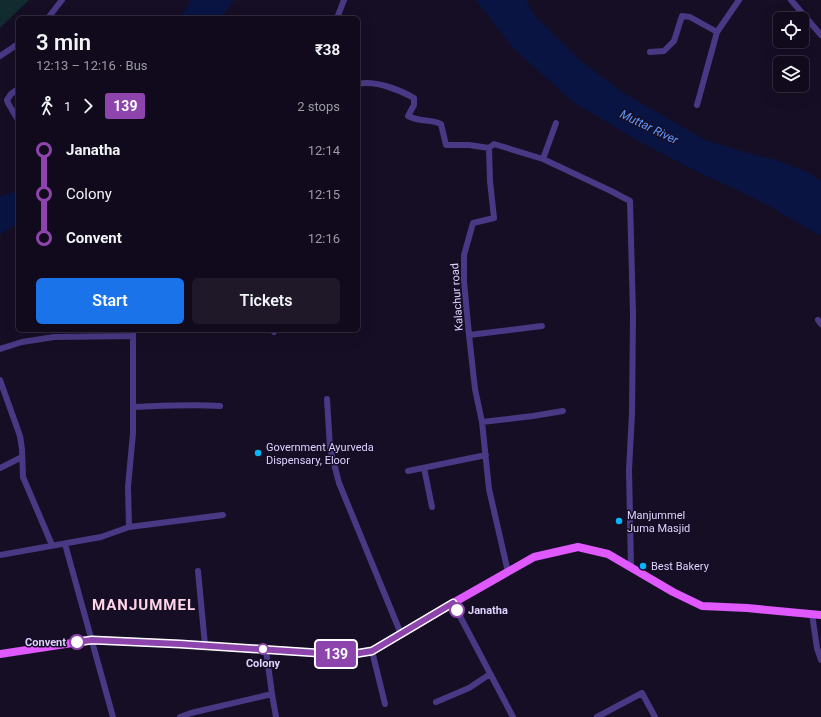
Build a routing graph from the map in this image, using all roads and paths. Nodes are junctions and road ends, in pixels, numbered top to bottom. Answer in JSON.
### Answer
{"nodes":[{"id":1,"x":62,"y":0,"type":"edge"},
{"id":2,"x":344,"y":0,"type":"edge"},
{"id":3,"x":739,"y":0,"type":"edge"},
{"id":4,"x":791,"y":0,"type":"edge"},
{"id":5,"x":50,"y":16,"type":"edge"},
{"id":6,"x":337,"y":16,"type":"edge"},
{"id":7,"x":717,"y":32,"type":"junction"},
{"id":8,"x":821,"y":35,"type":"edge"},
{"id":9,"x":16,"y":45,"type":"edge"},
{"id":10,"x":650,"y":52,"type":"dead end"},
{"id":11,"x":0,"y":56,"type":"edge"},
{"id":12,"x":360,"y":84,"type":"edge"},
{"id":13,"x":16,"y":90,"type":"edge"},
{"id":14,"x":697,"y":105,"type":"dead end"},
{"id":15,"x":16,"y":117,"type":"edge"},
{"id":16,"x":556,"y":123,"type":"dead end"},
{"id":17,"x":489,"y":148,"type":"junction"},
{"id":18,"x":543,"y":160,"type":"junction"},
{"id":19,"x":542,"y":326,"type":"dead end"},
{"id":20,"x":132,"y":333,"type":"edge"},
{"id":21,"x":469,"y":336,"type":"junction"},
{"id":22,"x":0,"y":349,"type":"edge"},
{"id":23,"x":0,"y":380,"type":"edge"},
{"id":24,"x":327,"y":399,"type":"dead end"},
{"id":25,"x":133,"y":406,"type":"junction"},
{"id":26,"x":220,"y":406,"type":"dead end"},
{"id":27,"x":563,"y":410,"type":"dead end"},
{"id":28,"x":482,"y":422,"type":"junction"},
{"id":29,"x":486,"y":455,"type":"junction"},
{"id":30,"x":22,"y":457,"type":"junction"},
{"id":31,"x":0,"y":468,"type":"edge"},
{"id":32,"x":424,"y":468,"type":"junction"},
{"id":33,"x":408,"y":471,"type":"dead end"},
{"id":34,"x":432,"y":507,"type":"dead end"},
{"id":35,"x":224,"y":514,"type":"dead end"},
{"id":36,"x":129,"y":527,"type":"junction"},
{"id":37,"x":65,"y":544,"type":"junction"},
{"id":38,"x":52,"y":545,"type":"junction"},
{"id":39,"x":0,"y":555,"type":"edge"},
{"id":40,"x":630,"y":568,"type":"junction"},
{"id":41,"x":198,"y":571,"type":"dead end"},
{"id":42,"x":508,"y":572,"type":"junction"},
{"id":43,"x":453,"y":603,"type":"junction"},
{"id":44,"x":812,"y":614,"type":"junction"},
{"id":45,"x":821,"y":615,"type":"edge"},
{"id":46,"x":401,"y":634,"type":"junction"},
{"id":47,"x":92,"y":640,"type":"junction"},
{"id":48,"x":205,"y":645,"type":"junction"},
{"id":49,"x":266,"y":650,"type":"junction"},
{"id":50,"x":372,"y":651,"type":"junction"},
{"id":51,"x":0,"y":654,"type":"edge"},
{"id":52,"x":821,"y":660,"type":"edge"},
{"id":53,"x":490,"y":674,"type":"junction"},
{"id":54,"x":272,"y":694,"type":"junction"},
{"id":55,"x":436,"y":702,"type":"dead end"},
{"id":56,"x":385,"y":704,"type":"dead end"},
{"id":57,"x":113,"y":717,"type":"edge"},
{"id":58,"x":180,"y":717,"type":"edge"},
{"id":59,"x":276,"y":717,"type":"edge"},
{"id":60,"x":513,"y":717,"type":"edge"},
{"id":61,"x":597,"y":717,"type":"edge"},
{"id":62,"x":655,"y":717,"type":"edge"}],
"edges":[{"from":1,"to":5,"type":"street"},
{"from":2,"to":6,"type":"street"},
{"from":3,"to":7,"type":"street"},
{"from":4,"to":8,"type":"street"},
{"from":7,"to":10,"type":"street"},
{"from":7,"to":14,"type":"street"},
{"from":9,"to":11,"type":"street"},
{"from":12,"to":17,"type":"street"},
{"from":13,"to":15,"type":"street"},
{"from":16,"to":18,"type":"street"},
{"from":17,"to":18,"type":"street"},
{"from":17,"to":21,"type":"street","name":"Kalachur road"},
{"from":18,"to":40,"type":"street"},
{"from":19,"to":21,"type":"street"},
{"from":20,"to":22,"type":"street"},
{"from":20,"to":25,"type":"street"},
{"from":21,"to":28,"type":"street","name":"Kalachur road"},
{"from":23,"to":30,"type":"street"},
{"from":24,"to":46,"type":"street"},
{"from":25,"to":26,"type":"street"},
{"from":25,"to":36,"type":"street"},
{"from":27,"to":28,"type":"street"},
{"from":28,"to":29,"type":"street","name":"Kalachur road"},
{"from":29,"to":32,"type":"street"},
{"from":29,"to":42,"type":"street","name":"Kalachur road"},
{"from":30,"to":31,"type":"street"},
{"from":30,"to":38,"type":"street"},
{"from":32,"to":33,"type":"street"},
{"from":32,"to":34,"type":"street"},
{"from":35,"to":36,"type":"street"},
{"from":36,"to":37,"type":"street"},
{"from":37,"to":38,"type":"street"},
{"from":37,"to":47,"type":"street"},
{"from":38,"to":39,"type":"street"},
{"from":40,"to":42,"type":"main road"},
{"from":40,"to":44,"type":"main road"},
{"from":41,"to":48,"type":"street"},
{"from":42,"to":43,"type":"main road"},
{"from":43,"to":46,"type":"main road"},
{"from":43,"to":53,"type":"street"},
{"from":44,"to":45,"type":"main road"},
{"from":44,"to":52,"type":"street"},
{"from":46,"to":50,"type":"main road"},
{"from":47,"to":48,"type":"main road"},
{"from":47,"to":51,"type":"main road"},
{"from":47,"to":57,"type":"street"},
{"from":48,"to":49,"type":"main road"},
{"from":49,"to":50,"type":"main road"},
{"from":49,"to":54,"type":"street"},
{"from":50,"to":56,"type":"street"},
{"from":53,"to":55,"type":"street"},
{"from":53,"to":60,"type":"street"},
{"from":54,"to":58,"type":"street"},
{"from":54,"to":59,"type":"street"},
{"from":61,"to":62,"type":"street"}]}
